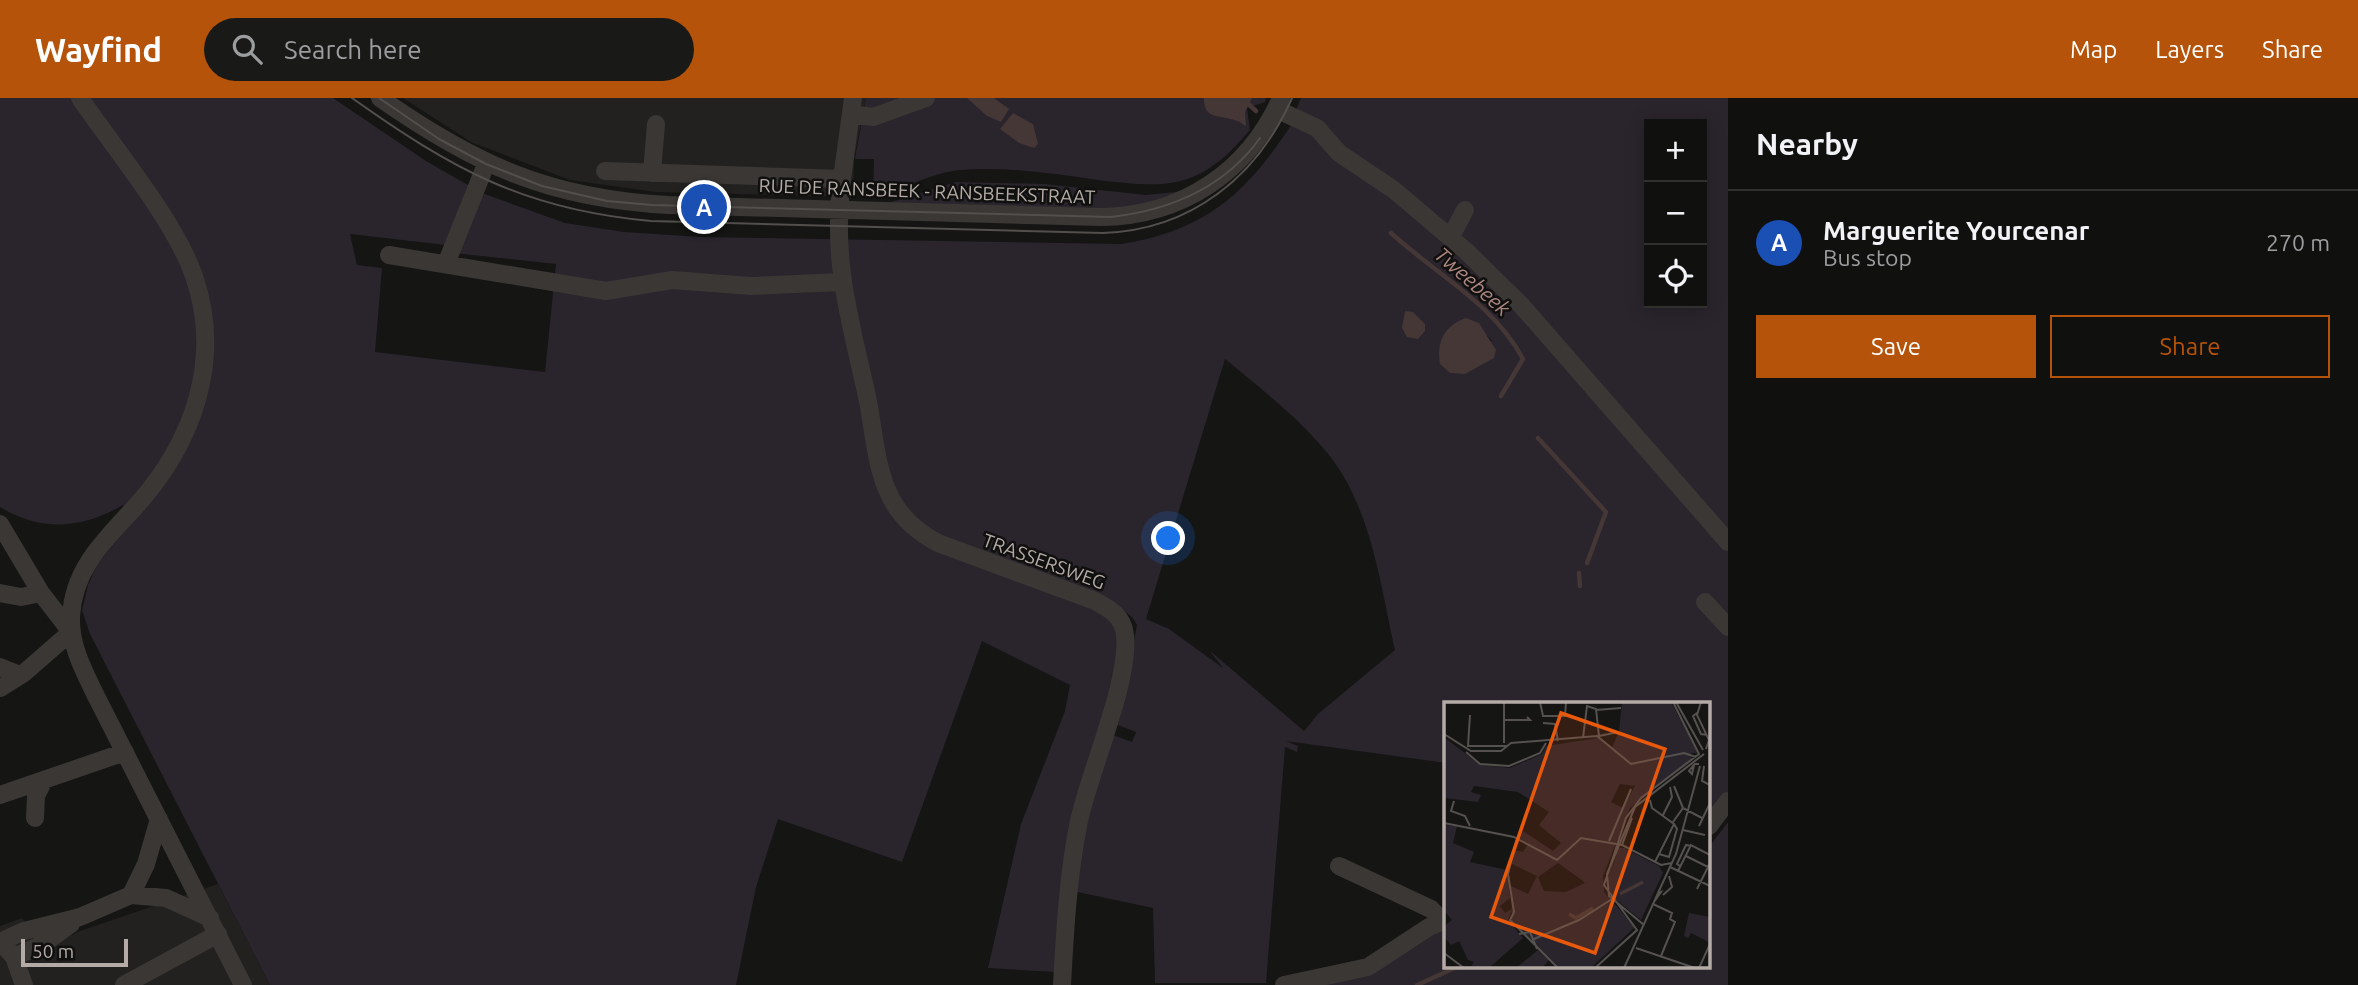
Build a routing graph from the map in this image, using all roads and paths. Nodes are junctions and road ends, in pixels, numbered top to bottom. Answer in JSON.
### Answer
{"nodes":[{"id":1,"x":80,"y":98,"type":"edge"},
{"id":2,"x":380,"y":98,"type":"edge"},
{"id":3,"x":926,"y":98,"type":"edge"},
{"id":4,"x":1279,"y":103,"type":"edge"},
{"id":5,"x":852,"y":106,"type":"edge"},
{"id":6,"x":656,"y":124,"type":"dead end"},
{"id":7,"x":486,"y":164,"type":"junction"},
{"id":8,"x":605,"y":171,"type":"dead end"},
{"id":9,"x":652,"y":173,"type":"junction"},
{"id":10,"x":842,"y":179,"type":"junction"},
{"id":11,"x":838,"y":210,"type":"junction"},
{"id":12,"x":1465,"y":210,"type":"dead end"},
{"id":13,"x":1451,"y":238,"type":"junction"},
{"id":14,"x":389,"y":255,"type":"dead end"},
{"id":15,"x":446,"y":264,"type":"junction"},
{"id":16,"x":841,"y":282,"type":"junction"},
{"id":17,"x":0,"y":524,"type":"edge"},
{"id":18,"x":1728,"y":542,"type":"edge"},
{"id":19,"x":0,"y":593,"type":"edge"},
{"id":20,"x":41,"y":593,"type":"junction"},
{"id":21,"x":1705,"y":602,"type":"dead end"},
{"id":22,"x":1728,"y":628,"type":"edge"},
{"id":23,"x":71,"y":632,"type":"junction"},
{"id":24,"x":0,"y":667,"type":"edge"},
{"id":25,"x":20,"y":676,"type":"junction"},
{"id":26,"x":0,"y":688,"type":"edge"},
{"id":27,"x":125,"y":752,"type":"junction"},
{"id":28,"x":44,"y":780,"type":"junction"},
{"id":29,"x":0,"y":796,"type":"edge"},
{"id":30,"x":1728,"y":801,"type":"edge"},
{"id":31,"x":36,"y":818,"type":"dead end"},
{"id":32,"x":159,"y":819,"type":"junction"},
{"id":33,"x":1710,"y":826,"type":"edge"},
{"id":34,"x":1339,"y":866,"type":"dead end"},
{"id":35,"x":131,"y":895,"type":"junction"},
{"id":36,"x":1444,"y":921,"type":"edge"},
{"id":37,"x":214,"y":926,"type":"junction"},
{"id":38,"x":5,"y":948,"type":"edge"},
{"id":39,"x":24,"y":985,"type":"edge"},
{"id":40,"x":124,"y":985,"type":"edge"},
{"id":41,"x":243,"y":985,"type":"edge"},
{"id":42,"x":1062,"y":985,"type":"edge"},
{"id":43,"x":1284,"y":985,"type":"edge"}],
"edges":[{"from":1,"to":23,"type":"street"},
{"from":2,"to":7,"type":"street","name":"RUE DE RANSBEEK - RANSBEEKSTRAAT"},
{"from":3,"to":5,"type":"street"},
{"from":4,"to":11,"type":"street","name":"RUE DE RANSBEEK - RANSBEEKSTRAAT"},
{"from":4,"to":13,"type":"street"},
{"from":5,"to":10,"type":"street","name":"TRASSERSWEG"},
{"from":6,"to":9,"type":"street"},
{"from":7,"to":11,"type":"street","name":"RUE DE RANSBEEK - RANSBEEKSTRAAT"},
{"from":7,"to":15,"type":"street"},
{"from":8,"to":9,"type":"street"},
{"from":9,"to":10,"type":"street"},
{"from":10,"to":11,"type":"street","name":"TRASSERSWEG"},
{"from":11,"to":16,"type":"street","name":"TRASSERSWEG"},
{"from":12,"to":13,"type":"street"},
{"from":13,"to":18,"type":"street"},
{"from":14,"to":15,"type":"street"},
{"from":15,"to":16,"type":"street"},
{"from":16,"to":42,"type":"street","name":"TRASSERSWEG"},
{"from":17,"to":20,"type":"street"},
{"from":19,"to":20,"type":"street"},
{"from":20,"to":23,"type":"street"},
{"from":21,"to":22,"type":"street"},
{"from":23,"to":25,"type":"street"},
{"from":23,"to":27,"type":"street"},
{"from":24,"to":25,"type":"street"},
{"from":25,"to":26,"type":"street"},
{"from":27,"to":28,"type":"street"},
{"from":27,"to":32,"type":"street"},
{"from":28,"to":29,"type":"street"},
{"from":28,"to":31,"type":"street"},
{"from":30,"to":33,"type":"street"},
{"from":32,"to":35,"type":"street"},
{"from":32,"to":37,"type":"street"},
{"from":34,"to":36,"type":"street"},
{"from":35,"to":37,"type":"street"},
{"from":35,"to":38,"type":"street"},
{"from":36,"to":43,"type":"street"},
{"from":37,"to":40,"type":"street"},
{"from":37,"to":41,"type":"street"},
{"from":38,"to":39,"type":"street"}]}
